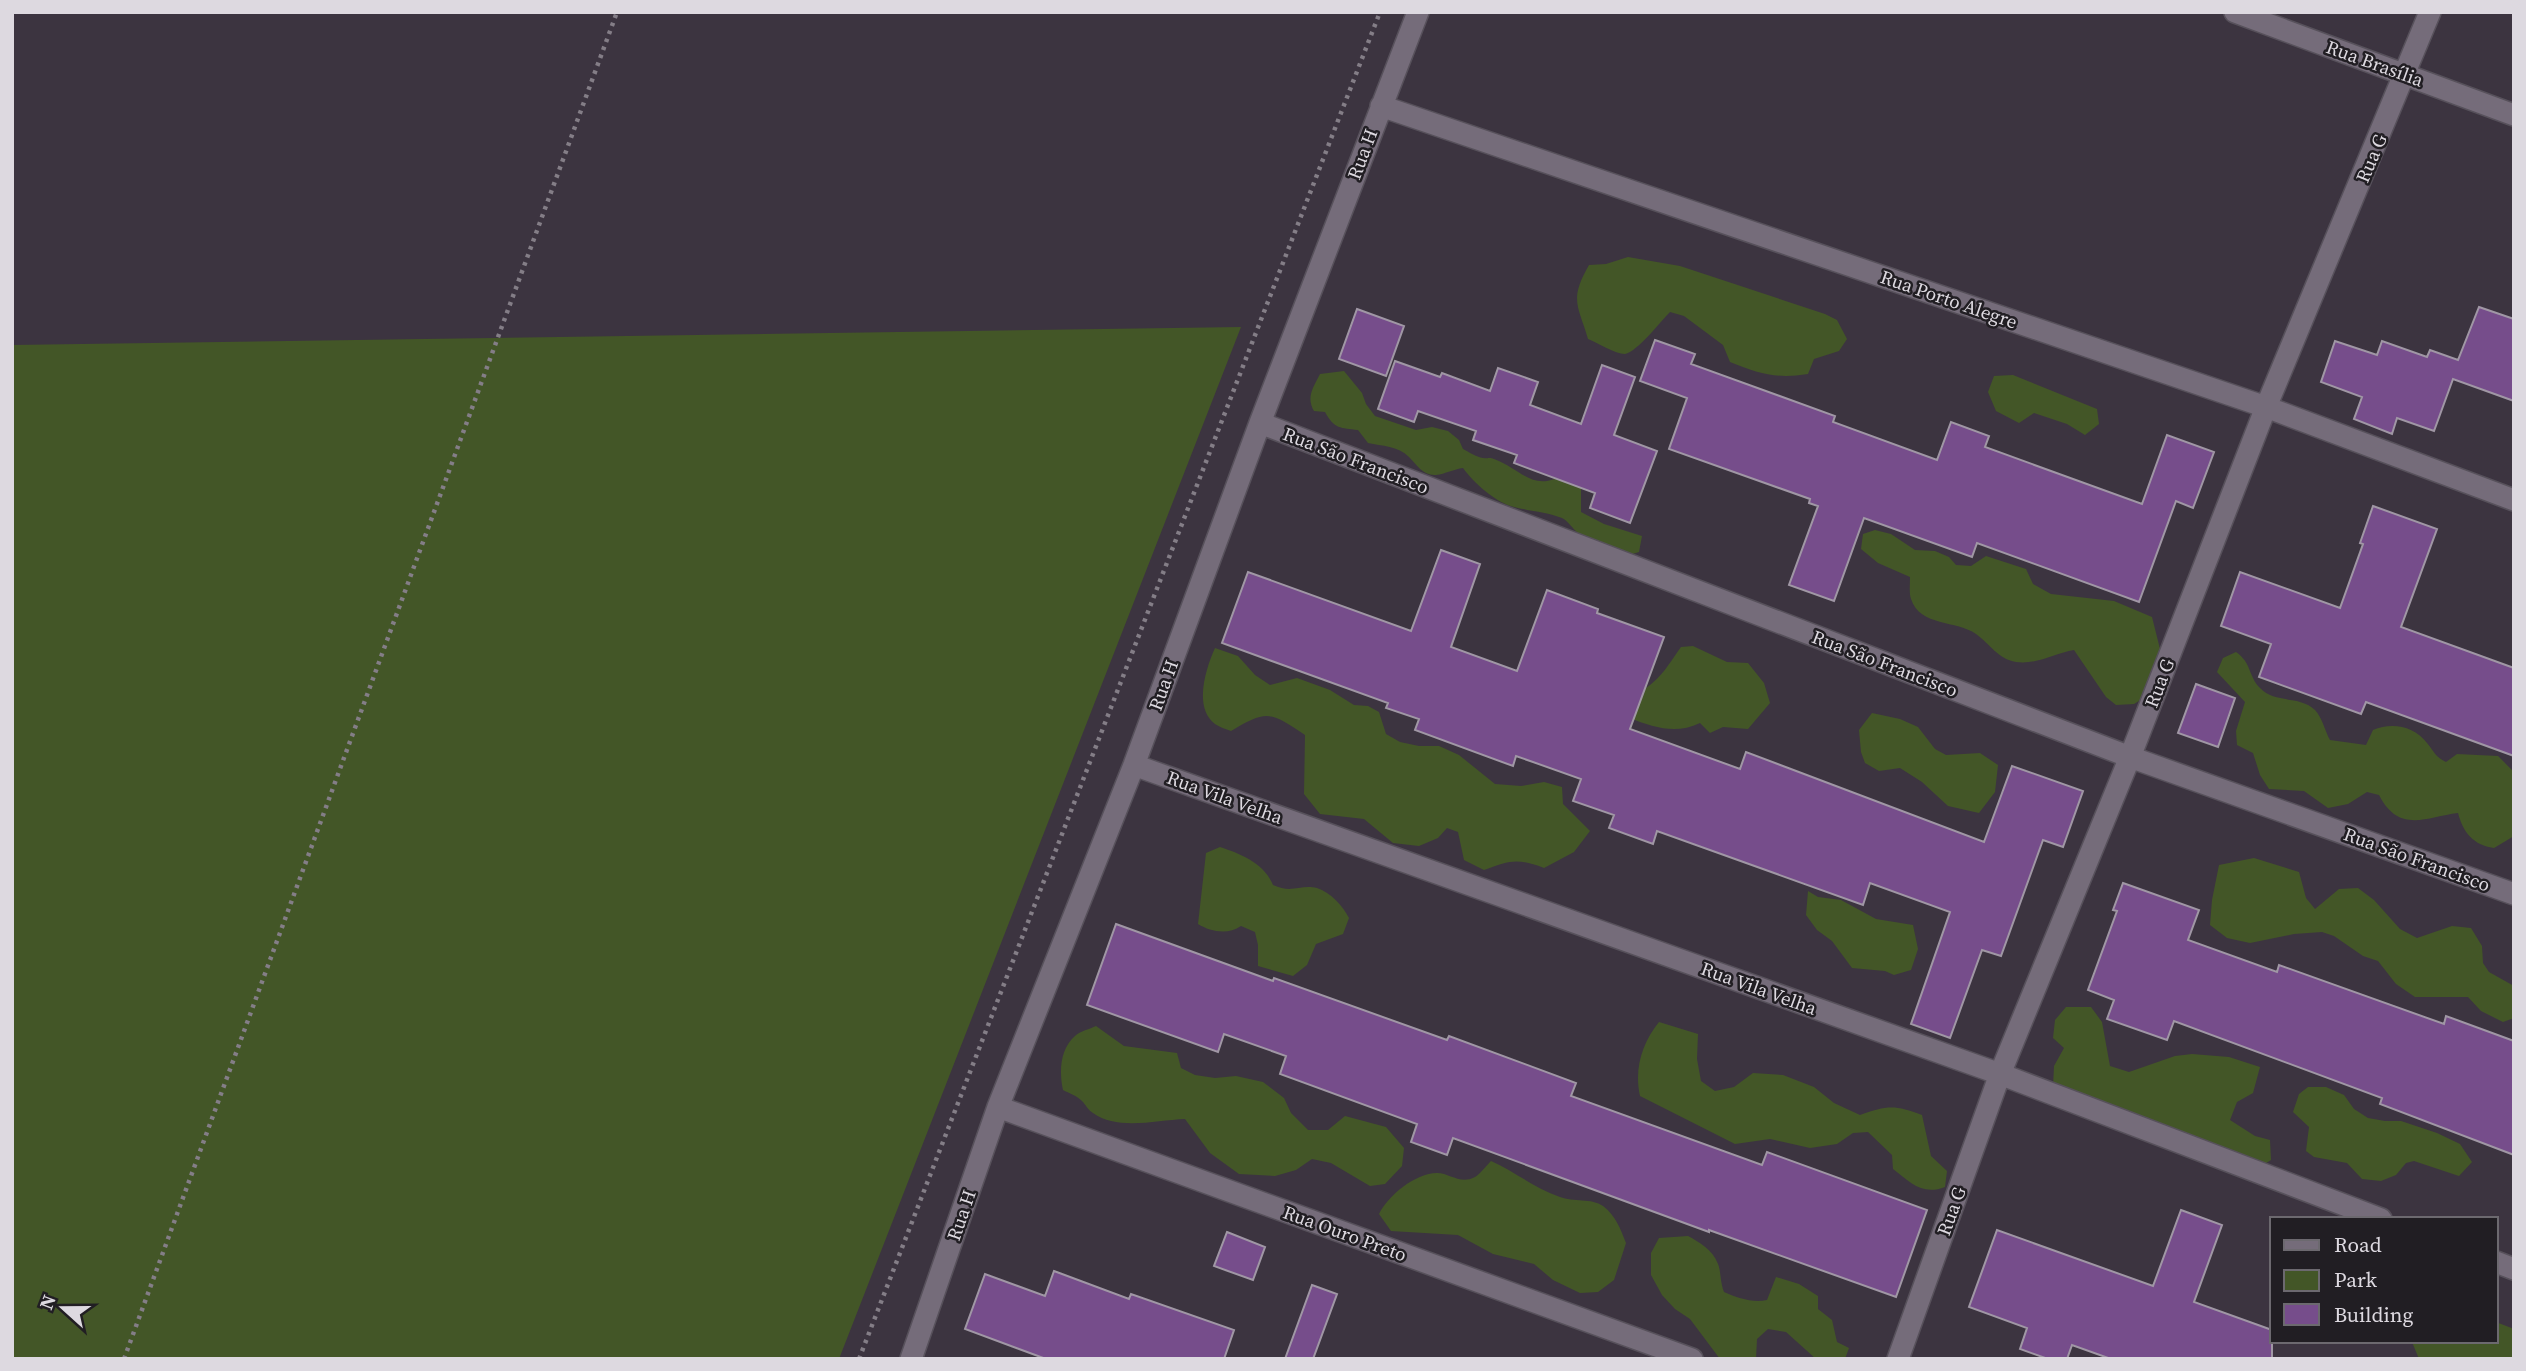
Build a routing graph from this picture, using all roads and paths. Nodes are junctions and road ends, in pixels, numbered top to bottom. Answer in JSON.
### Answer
{"nodes":[{"id":1,"x":617,"y":12,"type":"edge"},
{"id":2,"x":1380,"y":12,"type":"edge"},
{"id":3,"x":1418,"y":12,"type":"edge"},
{"id":4,"x":2235,"y":12,"type":"edge"},
{"id":5,"x":2430,"y":12,"type":"edge"},
{"id":6,"x":2406,"y":75,"type":"junction"},
{"id":7,"x":1381,"y":106,"type":"junction"},
{"id":8,"x":2514,"y":115,"type":"edge"},
{"id":9,"x":2266,"y":407,"type":"junction"},
{"id":10,"x":1260,"y":423,"type":"junction"},
{"id":11,"x":2514,"y":500,"type":"edge"},
{"id":12,"x":2130,"y":757,"type":"junction"},
{"id":13,"x":1134,"y":765,"type":"junction"},
{"id":14,"x":2514,"y":894,"type":"edge"},
{"id":15,"x":2000,"y":1074,"type":"junction"},
{"id":16,"x":998,"y":1107,"type":"junction"},
{"id":17,"x":2376,"y":1217,"type":"edge"},
{"id":18,"x":124,"y":1359,"type":"edge"},
{"id":19,"x":859,"y":1359,"type":"edge"},
{"id":20,"x":911,"y":1359,"type":"edge"},
{"id":21,"x":1692,"y":1359,"type":"edge"},
{"id":22,"x":1898,"y":1359,"type":"edge"}],
"edges":[{"from":1,"to":18,"type":"path"},
{"from":2,"to":19,"type":"path"},
{"from":3,"to":7,"type":"street","name":"Rua H"},
{"from":4,"to":6,"type":"street","name":"Rua Brasília"},
{"from":5,"to":6,"type":"street","name":"Rua G"},
{"from":6,"to":8,"type":"street","name":"Rua Brasília"},
{"from":6,"to":9,"type":"street","name":"Rua G"},
{"from":7,"to":9,"type":"street","name":"Rua Porto Alegre"},
{"from":7,"to":10,"type":"street","name":"Rua H"},
{"from":9,"to":11,"type":"street","name":"Rua Porto Alegre"},
{"from":9,"to":12,"type":"street","name":"Rua G"},
{"from":10,"to":12,"type":"street","name":"Rua São Francisco"},
{"from":10,"to":13,"type":"street","name":"Rua H"},
{"from":12,"to":14,"type":"street","name":"Rua São Francisco"},
{"from":12,"to":15,"type":"street","name":"Rua G"},
{"from":13,"to":15,"type":"street","name":"Rua Vila Velha"},
{"from":13,"to":16,"type":"street","name":"Rua H"},
{"from":15,"to":17,"type":"street","name":"Rua Vila Velha"},
{"from":15,"to":22,"type":"street","name":"Rua G"},
{"from":16,"to":20,"type":"street","name":"Rua H"},
{"from":16,"to":21,"type":"street","name":"Rua Ouro Preto"}]}
